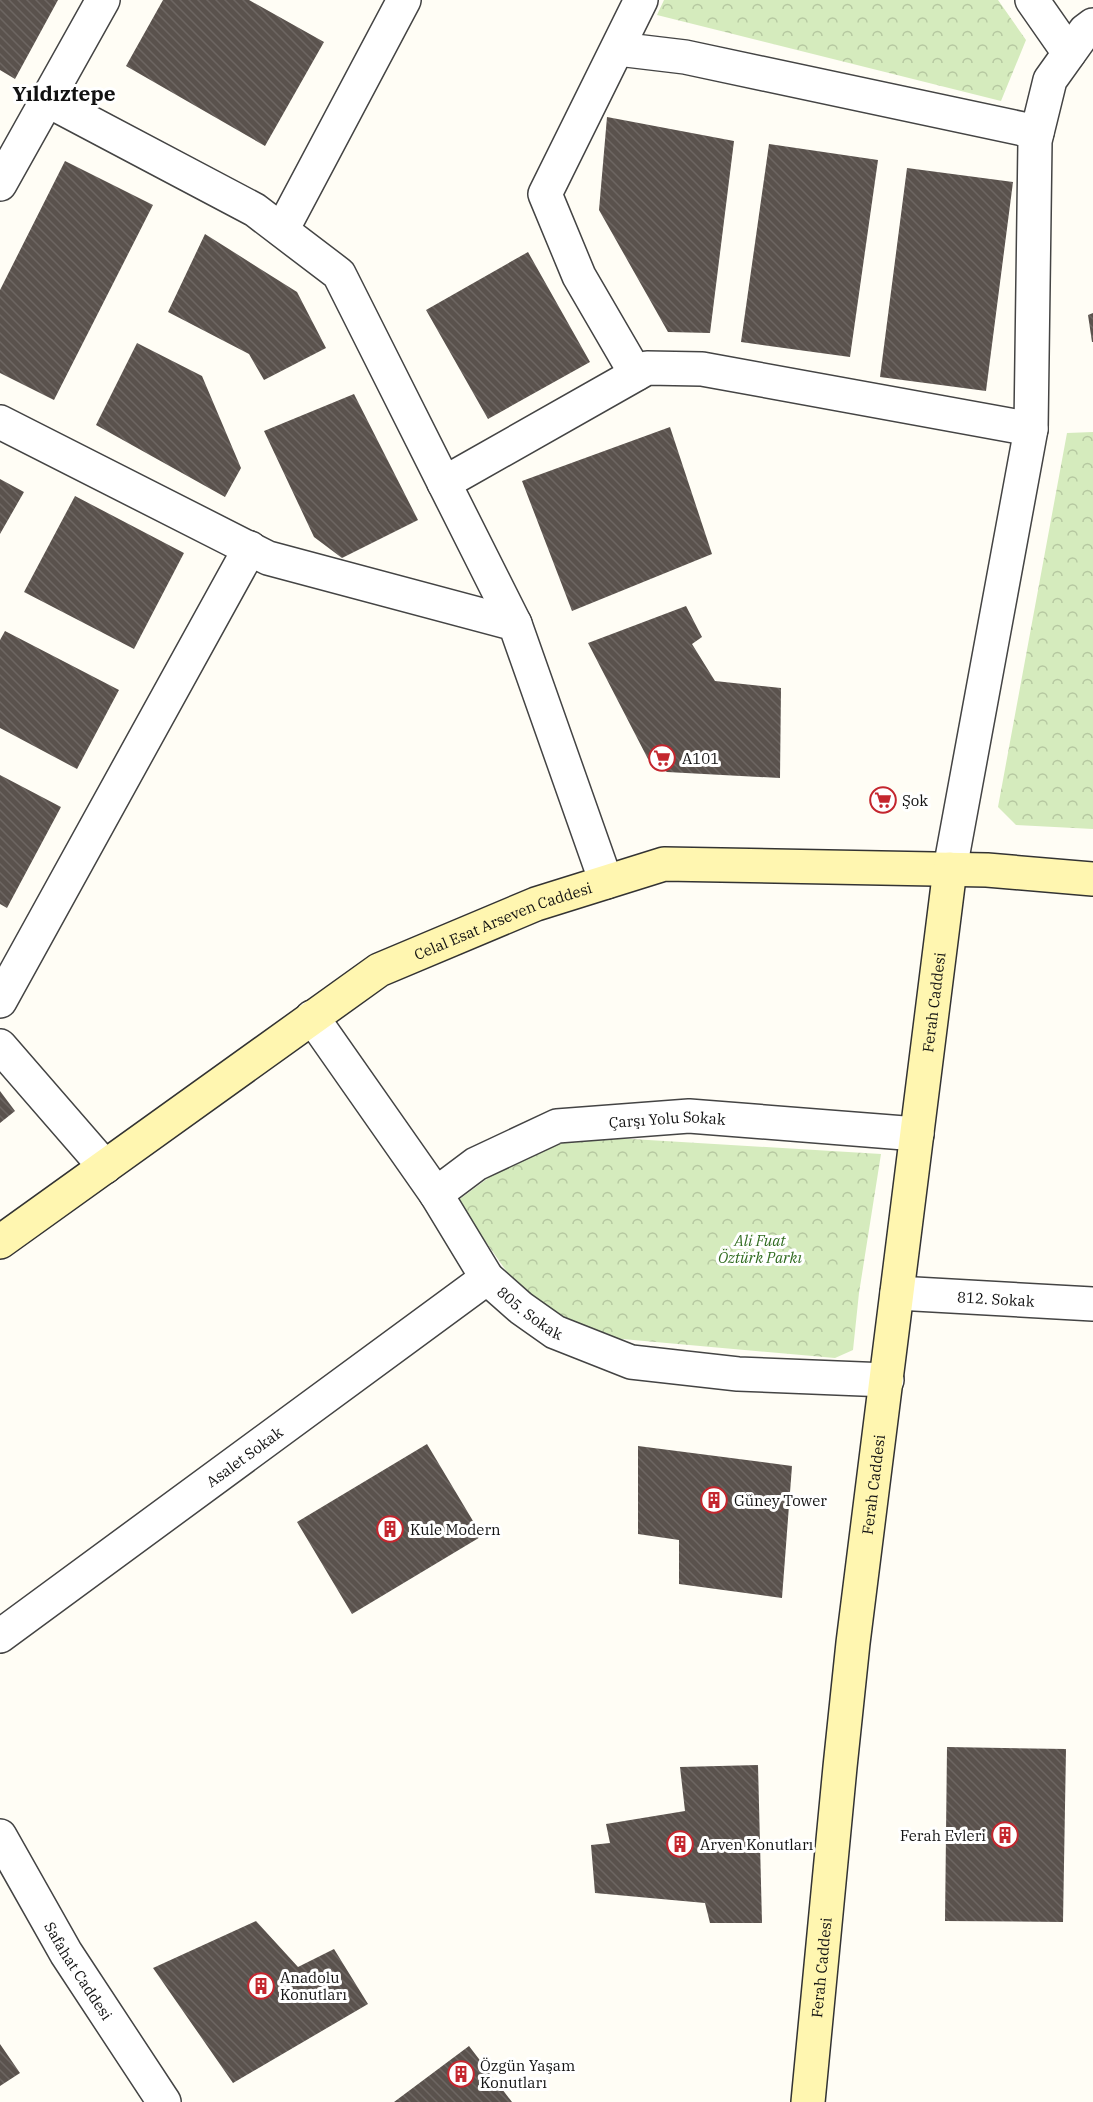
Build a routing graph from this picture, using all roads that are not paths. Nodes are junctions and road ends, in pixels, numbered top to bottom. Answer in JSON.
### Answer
{"nodes":[{"id":1,"x":103,"y":0,"type":"edge"},
{"id":2,"x":404,"y":0,"type":"edge"},
{"id":3,"x":641,"y":0,"type":"edge"},
{"id":4,"x":1032,"y":0,"type":"edge"},
{"id":5,"x":1093,"y":25,"type":"edge"},
{"id":6,"x":618,"y":49,"type":"junction"},
{"id":7,"x":1069,"y":53,"type":"junction"},
{"id":8,"x":47,"y":100,"type":"junction"},
{"id":9,"x":1037,"y":132,"type":"junction"},
{"id":10,"x":0,"y":184,"type":"edge"},
{"id":11,"x":282,"y":230,"type":"junction"},
{"id":12,"x":636,"y":374,"type":"junction"},
{"id":13,"x":0,"y":422,"type":"edge"},
{"id":14,"x":1031,"y":429,"type":"junction"},
{"id":15,"x":444,"y":483,"type":"junction"},
{"id":16,"x":250,"y":548,"type":"junction"},
{"id":17,"x":515,"y":624,"type":"junction"},
{"id":18,"x":950,"y":869,"type":"junction"},
{"id":19,"x":1093,"y":879,"type":"edge"},
{"id":20,"x":606,"y":882,"type":"junction"},
{"id":21,"x":0,"y":1001,"type":"edge"},
{"id":22,"x":312,"y":1017,"type":"junction"},
{"id":23,"x":0,"y":1047,"type":"edge"},
{"id":24,"x":917,"y":1134,"type":"junction"},
{"id":25,"x":105,"y":1167,"type":"junction"},
{"id":26,"x":436,"y":1194,"type":"junction"},
{"id":27,"x":0,"y":1242,"type":"edge"},
{"id":28,"x":487,"y":1278,"type":"junction"},
{"id":29,"x":897,"y":1293,"type":"junction"},
{"id":30,"x":1093,"y":1304,"type":"edge"},
{"id":31,"x":887,"y":1380,"type":"junction"},
{"id":32,"x":0,"y":1636,"type":"edge"},
{"id":33,"x":0,"y":1836,"type":"edge"},
{"id":34,"x":164,"y":2102,"type":"edge"},
{"id":35,"x":808,"y":2102,"type":"edge"}],
"edges":[{"from":1,"to":8,"type":"street"},
{"from":2,"to":11,"type":"street"},
{"from":3,"to":6,"type":"street"},
{"from":4,"to":7,"type":"street"},
{"from":5,"to":7,"type":"street"},
{"from":6,"to":9,"type":"street"},
{"from":6,"to":12,"type":"street"},
{"from":7,"to":9,"type":"street"},
{"from":8,"to":10,"type":"street"},
{"from":8,"to":11,"type":"street"},
{"from":9,"to":14,"type":"street"},
{"from":11,"to":15,"type":"street"},
{"from":12,"to":14,"type":"street"},
{"from":12,"to":15,"type":"street"},
{"from":13,"to":16,"type":"street"},
{"from":14,"to":18,"type":"street"},
{"from":15,"to":17,"type":"street"},
{"from":16,"to":17,"type":"street"},
{"from":16,"to":21,"type":"street"},
{"from":17,"to":20,"type":"street"},
{"from":18,"to":19,"type":"street","name":"Celal Esat Arseven Caddesi"},
{"from":18,"to":20,"type":"street","name":"Celal Esat Arseven Caddesi"},
{"from":18,"to":24,"type":"street","name":"Ferah Caddesi"},
{"from":20,"to":22,"type":"street","name":"Celal Esat Arseven Caddesi"},
{"from":22,"to":25,"type":"street","name":"Celal Esat Arseven Caddesi"},
{"from":22,"to":26,"type":"street","name":"805. Sokak"},
{"from":23,"to":25,"type":"street"},
{"from":24,"to":26,"type":"street","name":"Çarşı Yolu Sokak"},
{"from":24,"to":29,"type":"street","name":"Ferah Caddesi"},
{"from":25,"to":27,"type":"street","name":"Celal Esat Arseven Caddesi"},
{"from":26,"to":28,"type":"street","name":"805. Sokak"},
{"from":28,"to":31,"type":"street","name":"805. Sokak"},
{"from":28,"to":32,"type":"street","name":"Asalet Sokak"},
{"from":29,"to":30,"type":"street","name":"812. Sokak"},
{"from":29,"to":31,"type":"street","name":"Ferah Caddesi"},
{"from":31,"to":35,"type":"street","name":"Ferah Caddesi"},
{"from":33,"to":34,"type":"street","name":"Safahat Caddesi"}]}
